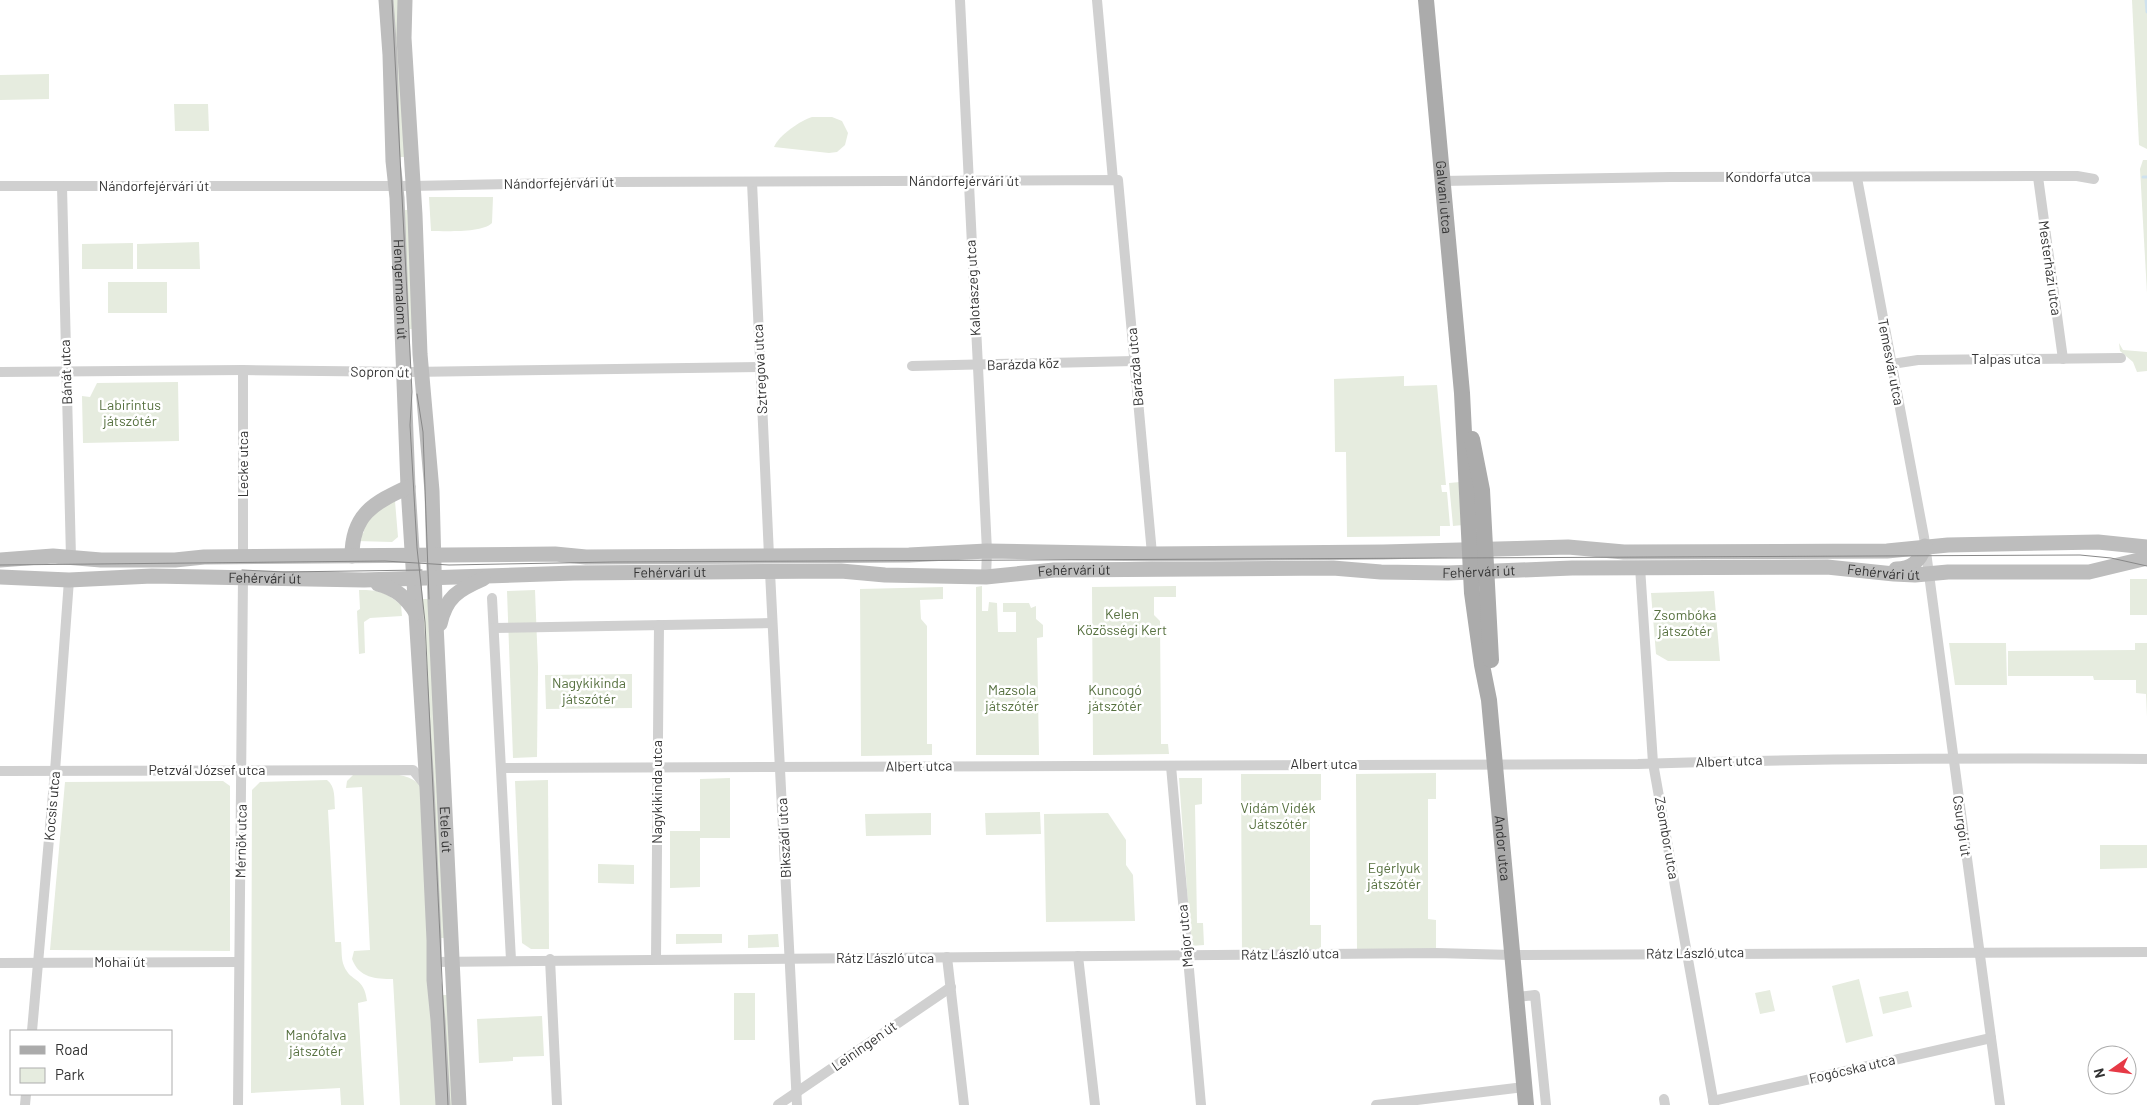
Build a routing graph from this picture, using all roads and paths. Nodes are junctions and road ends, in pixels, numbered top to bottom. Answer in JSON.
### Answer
{"nodes":[{"id":1,"x":386,"y":0,"type":"edge"},
{"id":2,"x":405,"y":0,"type":"edge"},
{"id":3,"x":960,"y":0,"type":"edge"},
{"id":4,"x":1097,"y":0,"type":"edge"},
{"id":5,"x":1426,"y":0,"type":"edge"},
{"id":6,"x":2038,"y":177,"type":"junction"},
{"id":7,"x":1857,"y":178,"type":"junction"},
{"id":8,"x":2094,"y":179,"type":"dead end"},
{"id":9,"x":1115,"y":180,"type":"junction"},
{"id":10,"x":968,"y":181,"type":"junction"},
{"id":11,"x":1442,"y":181,"type":"junction"},
{"id":12,"x":752,"y":182,"type":"junction"},
{"id":13,"x":0,"y":186,"type":"edge"},
{"id":14,"x":62,"y":186,"type":"junction"},
{"id":15,"x":396,"y":186,"type":"junction"},
{"id":16,"x":412,"y":186,"type":"junction"},
{"id":17,"x":2121,"y":358,"type":"dead end"},
{"id":18,"x":2063,"y":359,"type":"junction"},
{"id":19,"x":1134,"y":361,"type":"junction"},
{"id":20,"x":1892,"y":364,"type":"junction"},
{"id":21,"x":976,"y":365,"type":"junction"},
{"id":22,"x":912,"y":366,"type":"dead end"},
{"id":23,"x":760,"y":367,"type":"junction"},
{"id":24,"x":243,"y":370,"type":"junction"},
{"id":25,"x":66,"y":371,"type":"junction"},
{"id":26,"x":0,"y":372,"type":"edge"},
{"id":27,"x":403,"y":372,"type":"junction"},
{"id":28,"x":421,"y":372,"type":"junction"},
{"id":29,"x":1462,"y":393,"type":"junction"},
{"id":30,"x":408,"y":487,"type":"junction"},
{"id":31,"x":1926,"y":546,"type":"junction"},
{"id":32,"x":2147,"y":547,"type":"edge"},
{"id":33,"x":1487,"y":548,"type":"junction"},
{"id":34,"x":1470,"y":549,"type":"junction"},
{"id":35,"x":987,"y":551,"type":"junction"},
{"id":36,"x":1152,"y":554,"type":"junction"},
{"id":37,"x":434,"y":555,"type":"junction"},
{"id":38,"x":352,"y":556,"type":"junction"},
{"id":39,"x":411,"y":556,"type":"junction"},
{"id":40,"x":769,"y":556,"type":"junction"},
{"id":41,"x":243,"y":557,"type":"junction"},
{"id":42,"x":72,"y":558,"type":"junction"},
{"id":43,"x":2147,"y":558,"type":"edge"},
{"id":44,"x":0,"y":560,"type":"edge"},
{"id":45,"x":1640,"y":568,"type":"junction"},
{"id":46,"x":1866,"y":570,"type":"junction"},
{"id":47,"x":770,"y":572,"type":"junction"},
{"id":48,"x":1479,"y":572,"type":"junction"},
{"id":49,"x":1929,"y":574,"type":"junction"},
{"id":50,"x":243,"y":576,"type":"junction"},
{"id":51,"x":0,"y":577,"type":"edge"},
{"id":52,"x":489,"y":577,"type":"junction"},
{"id":53,"x":986,"y":577,"type":"junction"},
{"id":54,"x":435,"y":578,"type":"junction"},
{"id":55,"x":413,"y":579,"type":"junction"},
{"id":56,"x":69,"y":580,"type":"junction"},
{"id":57,"x":364,"y":580,"type":"junction"},
{"id":58,"x":492,"y":598,"type":"dead end"},
{"id":59,"x":417,"y":614,"type":"junction"},
{"id":60,"x":772,"y":623,"type":"junction"},
{"id":61,"x":659,"y":625,"type":"junction"},
{"id":62,"x":494,"y":628,"type":"junction"},
{"id":63,"x":437,"y":636,"type":"junction"},
{"id":64,"x":424,"y":746,"type":"junction"},
{"id":65,"x":1953,"y":758,"type":"junction"},
{"id":66,"x":2147,"y":759,"type":"edge"},
{"id":67,"x":1653,"y":763,"type":"junction"},
{"id":68,"x":1495,"y":764,"type":"junction"},
{"id":69,"x":1171,"y":766,"type":"junction"},
{"id":70,"x":658,"y":767,"type":"junction"},
{"id":71,"x":781,"y":767,"type":"junction"},
{"id":72,"x":502,"y":768,"type":"junction"},
{"id":73,"x":242,"y":770,"type":"junction"},
{"id":74,"x":413,"y":770,"type":"junction"},
{"id":75,"x":0,"y":771,"type":"edge"},
{"id":76,"x":55,"y":771,"type":"junction"},
{"id":77,"x":428,"y":788,"type":"junction"},
{"id":78,"x":2147,"y":952,"type":"edge"},
{"id":79,"x":1688,"y":954,"type":"junction"},
{"id":80,"x":1980,"y":954,"type":"junction"},
{"id":81,"x":1187,"y":955,"type":"junction"},
{"id":82,"x":1512,"y":955,"type":"junction"},
{"id":83,"x":1078,"y":956,"type":"junction"},
{"id":84,"x":947,"y":957,"type":"junction"},
{"id":85,"x":789,"y":958,"type":"junction"},
{"id":86,"x":550,"y":959,"type":"junction"},
{"id":87,"x":656,"y":959,"type":"junction"},
{"id":88,"x":511,"y":960,"type":"junction"},
{"id":89,"x":453,"y":961,"type":"junction"},
{"id":90,"x":38,"y":962,"type":"junction"},
{"id":91,"x":239,"y":962,"type":"junction"},
{"id":92,"x":433,"y":962,"type":"junction"},
{"id":93,"x":0,"y":963,"type":"edge"},
{"id":94,"x":951,"y":988,"type":"junction"},
{"id":95,"x":1516,"y":997,"type":"junction"},
{"id":96,"x":32,"y":1030,"type":"edge"},
{"id":97,"x":1991,"y":1038,"type":"junction"},
{"id":98,"x":1524,"y":1086,"type":"junction"},
{"id":99,"x":797,"y":1100,"type":"edge"},
{"id":100,"x":1714,"y":1103,"type":"edge"},
{"id":101,"x":238,"y":1105,"type":"edge"},
{"id":102,"x":443,"y":1105,"type":"edge"},
{"id":103,"x":459,"y":1105,"type":"edge"},
{"id":104,"x":557,"y":1105,"type":"edge"},
{"id":105,"x":778,"y":1105,"type":"edge"},
{"id":106,"x":964,"y":1105,"type":"edge"},
{"id":107,"x":1095,"y":1105,"type":"edge"},
{"id":108,"x":1201,"y":1105,"type":"edge"},
{"id":109,"x":1376,"y":1105,"type":"edge"},
{"id":110,"x":1526,"y":1105,"type":"edge"},
{"id":111,"x":1546,"y":1105,"type":"edge"},
{"id":112,"x":2000,"y":1105,"type":"edge"}],
"edges":[{"from":1,"to":15,"type":"street","name":"Hengermalom út"},
{"from":2,"to":16,"type":"street","name":"Hengermalom út"},
{"from":3,"to":10,"type":"street","name":"Kalotaszeg utca"},
{"from":4,"to":9,"type":"street","name":"Barázda utca"},
{"from":5,"to":11,"type":"main road","name":"Galvani utca"},
{"from":6,"to":7,"type":"street","name":"Kondorfa utca"},
{"from":6,"to":8,"type":"street","name":"Kondorfa utca"},
{"from":6,"to":18,"type":"street","name":"Mesterházi utca"},
{"from":7,"to":11,"type":"street","name":"Kondorfa utca"},
{"from":7,"to":20,"type":"street","name":"Temesvár utca"},
{"from":9,"to":10,"type":"street","name":"Nándorfejérvári út"},
{"from":9,"to":19,"type":"street","name":"Barázda utca"},
{"from":10,"to":12,"type":"street","name":"Nándorfejérvári út"},
{"from":10,"to":21,"type":"street","name":"Kalotaszeg utca"},
{"from":11,"to":29,"type":"main road","name":"Galvani utca"},
{"from":12,"to":16,"type":"street","name":"Nándorfejérvári út"},
{"from":12,"to":23,"type":"street","name":"Sztregova utca"},
{"from":13,"to":14,"type":"street","name":"Nándorfejérvári út"},
{"from":14,"to":15,"type":"street","name":"Nándorfejérvári út"},
{"from":14,"to":25,"type":"street","name":"Bánát utca"},
{"from":15,"to":16,"type":"street","name":"Nándorfejérvári út"},
{"from":15,"to":27,"type":"street","name":"Hengermalom út"},
{"from":16,"to":28,"type":"street","name":"Hengermalom út"},
{"from":17,"to":18,"type":"street","name":"Talpas utca"},
{"from":18,"to":20,"type":"street","name":"Talpas utca"},
{"from":19,"to":21,"type":"street","name":"Barázda köz"},
{"from":19,"to":36,"type":"street","name":"Barázda utca"},
{"from":20,"to":31,"type":"street","name":"Temesvár utca"},
{"from":21,"to":22,"type":"street","name":"Barázda köz"},
{"from":21,"to":35,"type":"street","name":"Kalotaszeg utca"},
{"from":23,"to":28,"type":"street","name":"Sopron út"},
{"from":23,"to":40,"type":"street","name":"Sztregova utca"},
{"from":24,"to":25,"type":"street","name":"Sopron út"},
{"from":24,"to":27,"type":"street","name":"Sopron út"},
{"from":24,"to":41,"type":"street","name":"Lecke utca"},
{"from":25,"to":26,"type":"street","name":"Sopron út"},
{"from":25,"to":42,"type":"street","name":"Bánát utca"},
{"from":27,"to":28,"type":"street","name":"Sopron út"},
{"from":27,"to":30,"type":"street","name":"Hengermalom út"},
{"from":28,"to":37,"type":"street","name":"Hengermalom út"},
{"from":29,"to":33,"type":"main road","name":"Galvani utca"},
{"from":29,"to":34,"type":"main road","name":"Galvani utca"},
{"from":30,"to":38,"type":"street"},
{"from":30,"to":39,"type":"street","name":"Hengermalom út"},
{"from":31,"to":32,"type":"street","name":"Fehérvári út"},
{"from":31,"to":33,"type":"street","name":"Fehérvári út"},
{"from":31,"to":46,"type":"street"},
{"from":31,"to":49,"type":"street","name":"Csurgói út"},
{"from":33,"to":34,"type":"street","name":"Fehérvári út"},
{"from":33,"to":48,"type":"main road","name":"Andor utca"},
{"from":34,"to":36,"type":"street","name":"Fehérvári út"},
{"from":34,"to":48,"type":"main road","name":"Andor utca"},
{"from":35,"to":36,"type":"street","name":"Fehérvári út"},
{"from":35,"to":40,"type":"street","name":"Fehérvári út"},
{"from":35,"to":53,"type":"street","name":"Kalotaszeg utca"},
{"from":37,"to":39,"type":"street","name":"Fehérvári út"},
{"from":37,"to":40,"type":"street","name":"Fehérvári út"},
{"from":37,"to":54,"type":"street","name":"Etele út"},
{"from":38,"to":39,"type":"street","name":"Fehérvári út"},
{"from":38,"to":41,"type":"street","name":"Fehérvári út"},
{"from":39,"to":55,"type":"street","name":"Hengermalom út"},
{"from":41,"to":42,"type":"street","name":"Fehérvári út"},
{"from":41,"to":50,"type":"street"},
{"from":42,"to":44,"type":"street","name":"Fehérvári út"},
{"from":43,"to":49,"type":"street","name":"Fehérvári út"},
{"from":45,"to":46,"type":"street","name":"Fehérvári út"},
{"from":45,"to":48,"type":"street","name":"Fehérvári út"},
{"from":45,"to":67,"type":"street","name":"Zsombor utca"},
{"from":46,"to":49,"type":"street","name":"Fehérvári út"},
{"from":47,"to":52,"type":"street","name":"Fehérvári út"},
{"from":47,"to":53,"type":"street","name":"Fehérvári út"},
{"from":47,"to":60,"type":"street","name":"Bikszádi utca"},
{"from":48,"to":53,"type":"street","name":"Fehérvári út"},
{"from":48,"to":68,"type":"main road","name":"Andor utca"},
{"from":49,"to":65,"type":"street","name":"Csurgói út"},
{"from":50,"to":56,"type":"street","name":"Fehérvári út"},
{"from":50,"to":57,"type":"street","name":"Fehérvári út"},
{"from":50,"to":73,"type":"street","name":"Mérnök utca"},
{"from":51,"to":56,"type":"street","name":"Fehérvári út"},
{"from":52,"to":54,"type":"street","name":"Fehérvári út"},
{"from":52,"to":63,"type":"street"},
{"from":54,"to":55,"type":"street","name":"Fehérvári út"},
{"from":54,"to":63,"type":"street","name":"Etele út"},
{"from":55,"to":57,"type":"street","name":"Fehérvári út"},
{"from":55,"to":59,"type":"street","name":"Etele út"},
{"from":56,"to":76,"type":"street","name":"Kocsis utca"},
{"from":57,"to":59,"type":"street"},
{"from":58,"to":62,"type":"street"},
{"from":59,"to":64,"type":"street","name":"Etele út"},
{"from":60,"to":61,"type":"street"},
{"from":60,"to":71,"type":"street","name":"Bikszádi utca"},
{"from":61,"to":62,"type":"street"},
{"from":61,"to":70,"type":"street","name":"Nagykikinda utca"},
{"from":62,"to":72,"type":"street"},
{"from":63,"to":89,"type":"street","name":"Etele út"},
{"from":64,"to":74,"type":"street"},
{"from":64,"to":77,"type":"street","name":"Etele út"},
{"from":65,"to":66,"type":"street","name":"Albert utca"},
{"from":65,"to":67,"type":"street","name":"Albert utca"},
{"from":65,"to":80,"type":"street","name":"Csurgói út"},
{"from":67,"to":68,"type":"street","name":"Albert utca"},
{"from":67,"to":79,"type":"street","name":"Zsombor utca"},
{"from":68,"to":69,"type":"street","name":"Albert utca"},
{"from":68,"to":82,"type":"main road","name":"Andor utca"},
{"from":69,"to":71,"type":"street","name":"Albert utca"},
{"from":69,"to":81,"type":"street","name":"Major utca"},
{"from":70,"to":71,"type":"street","name":"Albert utca"},
{"from":70,"to":72,"type":"street","name":"Albert utca"},
{"from":70,"to":87,"type":"street","name":"Nagykikinda utca"},
{"from":71,"to":85,"type":"street","name":"Bikszádi utca"},
{"from":72,"to":88,"type":"street"},
{"from":73,"to":74,"type":"street","name":"Petzvál József utca"},
{"from":73,"to":76,"type":"street","name":"Petzvál József utca"},
{"from":73,"to":91,"type":"street","name":"Mérnök utca"},
{"from":74,"to":77,"type":"street"},
{"from":75,"to":76,"type":"street","name":"Petzvál József utca"},
{"from":76,"to":90,"type":"street","name":"Kocsis utca"},
{"from":77,"to":92,"type":"street","name":"Etele út"},
{"from":78,"to":80,"type":"street","name":"Rátz László utca"},
{"from":79,"to":80,"type":"street","name":"Rátz László utca"},
{"from":79,"to":82,"type":"street","name":"Rátz László utca"},
{"from":79,"to":100,"type":"street","name":"Zsombor utca"},
{"from":80,"to":97,"type":"street","name":"Csurgói út"},
{"from":81,"to":82,"type":"street","name":"Rátz László utca"},
{"from":81,"to":83,"type":"street","name":"Rátz László utca"},
{"from":81,"to":108,"type":"street","name":"Major utca"},
{"from":82,"to":95,"type":"main road","name":"Andor utca"},
{"from":83,"to":84,"type":"street","name":"Rátz László utca"},
{"from":83,"to":107,"type":"street"},
{"from":84,"to":85,"type":"street","name":"Rátz László utca"},
{"from":84,"to":94,"type":"street"},
{"from":85,"to":87,"type":"street","name":"Rátz László utca"},
{"from":85,"to":99,"type":"street","name":"Bikszádi utca"},
{"from":86,"to":87,"type":"street","name":"Rátz László utca"},
{"from":86,"to":88,"type":"street","name":"Rátz László utca"},
{"from":86,"to":104,"type":"street"},
{"from":88,"to":89,"type":"street","name":"Rátz László utca"},
{"from":89,"to":92,"type":"street","name":"Rátz László utca"},
{"from":89,"to":103,"type":"street","name":"Etele út"},
{"from":90,"to":91,"type":"street","name":"Mohai út"},
{"from":90,"to":93,"type":"street","name":"Mohai út"},
{"from":90,"to":96,"type":"street","name":"Kocsis utca"},
{"from":91,"to":101,"type":"street","name":"Mérnök utca"},
{"from":92,"to":102,"type":"street","name":"Etele út"},
{"from":94,"to":99,"type":"street","name":"Leiningen út"},
{"from":94,"to":106,"type":"street"},
{"from":95,"to":98,"type":"main road","name":"Andor utca"},
{"from":95,"to":111,"type":"street"},
{"from":97,"to":100,"type":"street","name":"Fogócska utca"},
{"from":97,"to":112,"type":"street","name":"Csurgói út"},
{"from":98,"to":109,"type":"street"},
{"from":98,"to":110,"type":"main road","name":"Andor utca"},
{"from":99,"to":105,"type":"street","name":"Leiningen út"}]}
